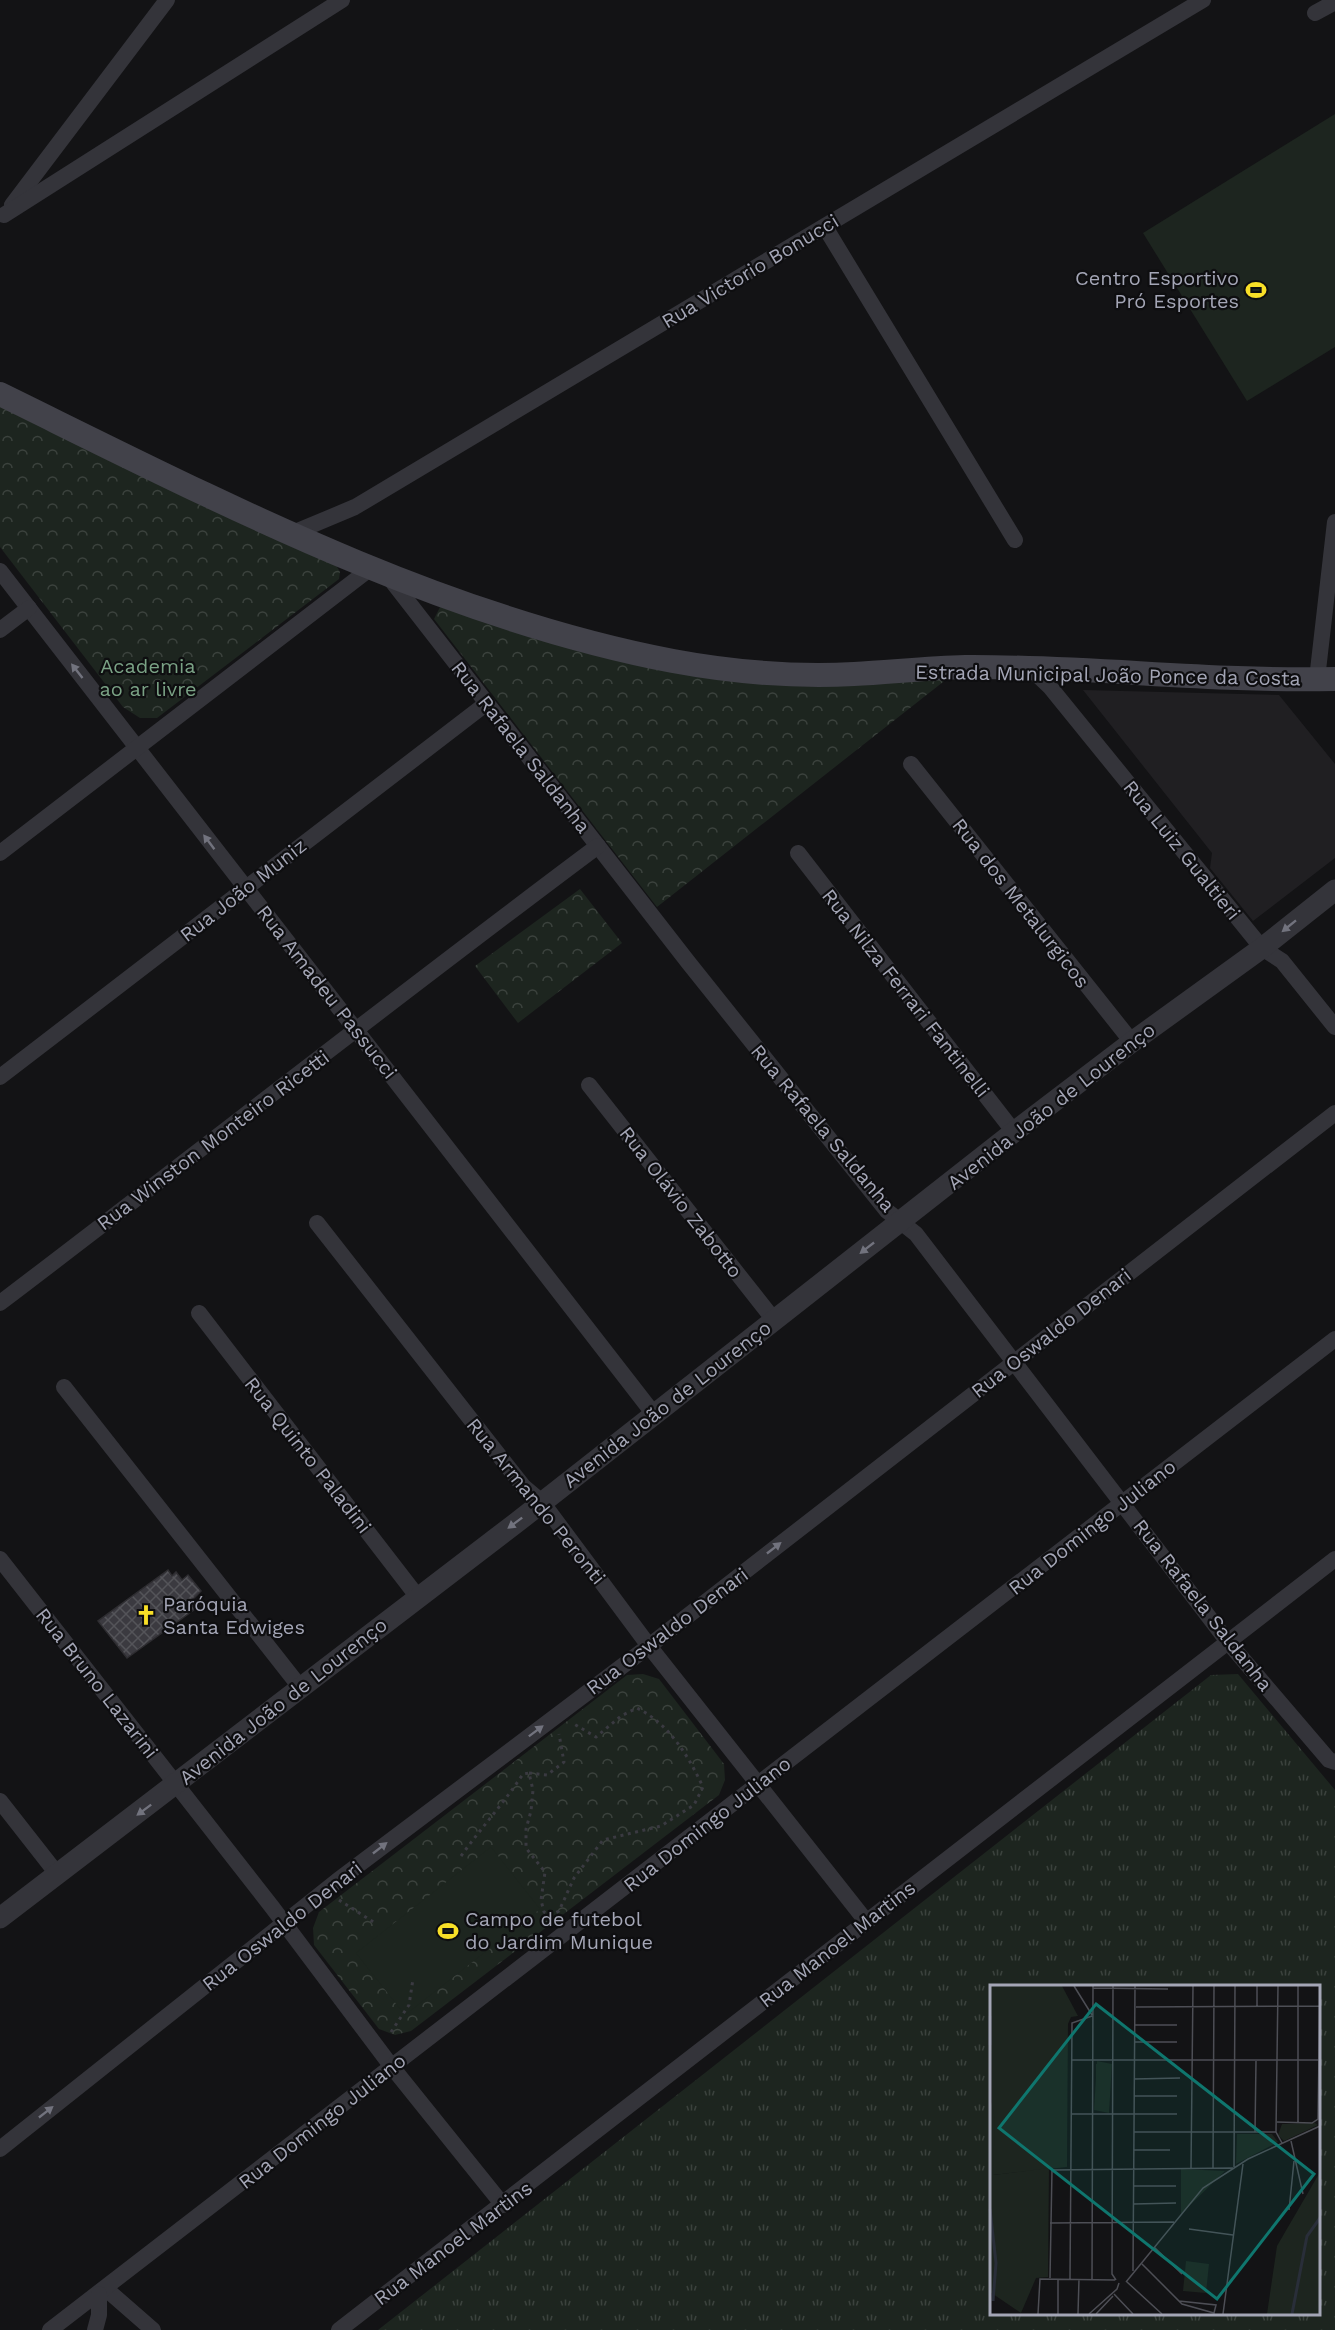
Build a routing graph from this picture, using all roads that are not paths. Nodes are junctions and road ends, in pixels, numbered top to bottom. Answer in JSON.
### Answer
{"nodes":[{"id":1,"x":167,"y":0,"type":"edge"},
{"id":2,"x":342,"y":0,"type":"edge"},
{"id":3,"x":1203,"y":0,"type":"edge"},
{"id":4,"x":1335,"y":2,"type":"edge"},
{"id":5,"x":1315,"y":13,"type":"dead end"},
{"id":6,"x":2,"y":218,"type":"edge"},
{"id":7,"x":825,"y":226,"type":"junction"},
{"id":8,"x":0,"y":394,"type":"edge"},
{"id":9,"x":1335,"y":522,"type":"edge"},
{"id":10,"x":293,"y":533,"type":"junction"},
{"id":11,"x":1015,"y":540,"type":"dead end"},
{"id":12,"x":378,"y":569,"type":"junction"},
{"id":13,"x":0,"y":571,"type":"edge"},
{"id":14,"x":28,"y":608,"type":"junction"},
{"id":15,"x":0,"y":630,"type":"edge"},
{"id":16,"x":1031,"y":669,"type":"junction"},
{"id":17,"x":1326,"y":679,"type":"edge"},
{"id":18,"x":487,"y":703,"type":"junction"},
{"id":19,"x":138,"y":748,"type":"junction"},
{"id":20,"x":911,"y":764,"type":"dead end"},
{"id":21,"x":598,"y":846,"type":"junction"},
{"id":22,"x":0,"y":853,"type":"edge"},
{"id":23,"x":798,"y":854,"type":"dead end"},
{"id":24,"x":245,"y":888,"type":"junction"},
{"id":25,"x":1335,"y":890,"type":"edge"},
{"id":26,"x":1262,"y":948,"type":"junction"},
{"id":27,"x":1335,"y":1027,"type":"edge"},
{"id":28,"x":358,"y":1030,"type":"junction"},
{"id":29,"x":1132,"y":1042,"type":"junction"},
{"id":30,"x":0,"y":1077,"type":"edge"},
{"id":31,"x":589,"y":1085,"type":"dead end"},
{"id":32,"x":1335,"y":1113,"type":"edge"},
{"id":33,"x":1014,"y":1132,"type":"junction"},
{"id":34,"x":902,"y":1221,"type":"junction"},
{"id":35,"x":317,"y":1223,"type":"dead end"},
{"id":36,"x":0,"y":1304,"type":"edge"},
{"id":37,"x":199,"y":1313,"type":"dead end"},
{"id":38,"x":774,"y":1320,"type":"junction"},
{"id":39,"x":1335,"y":1339,"type":"edge"},
{"id":40,"x":1014,"y":1361,"type":"junction"},
{"id":41,"x":64,"y":1387,"type":"dead end"},
{"id":42,"x":653,"y":1413,"type":"junction"},
{"id":43,"x":542,"y":1502,"type":"junction"},
{"id":44,"x":1123,"y":1503,"type":"junction"},
{"id":45,"x":0,"y":1559,"type":"edge"},
{"id":46,"x":1335,"y":1559,"type":"edge"},
{"id":47,"x":417,"y":1596,"type":"junction"},
{"id":48,"x":1228,"y":1642,"type":"junction"},
{"id":49,"x":649,"y":1646,"type":"junction"},
{"id":50,"x":300,"y":1687,"type":"junction"},
{"id":51,"x":1335,"y":1762,"type":"edge"},
{"id":52,"x":759,"y":1784,"type":"junction"},
{"id":53,"x":176,"y":1785,"type":"junction"},
{"id":54,"x":0,"y":1801,"type":"edge"},
{"id":55,"x":58,"y":1875,"type":"junction"},
{"id":56,"x":0,"y":1918,"type":"edge"},
{"id":57,"x":866,"y":1921,"type":"junction"},
{"id":58,"x":285,"y":1924,"type":"junction"},
{"id":59,"x":392,"y":2067,"type":"junction"},
{"id":60,"x":0,"y":2148,"type":"edge"},
{"id":61,"x":503,"y":2205,"type":"junction"},
{"id":62,"x":102,"y":2291,"type":"junction"},
{"id":63,"x":50,"y":2330,"type":"edge"},
{"id":64,"x":95,"y":2330,"type":"edge"},
{"id":65,"x":153,"y":2330,"type":"edge"},
{"id":66,"x":339,"y":2330,"type":"edge"}],
"edges":[{"from":1,"to":6,"type":"street"},
{"from":2,"to":6,"type":"street"},
{"from":3,"to":7,"type":"street","name":"Rua Victorio Bonucci"},
{"from":4,"to":5,"type":"street"},
{"from":7,"to":10,"type":"street","name":"Rua Victorio Bonucci"},
{"from":7,"to":11,"type":"street"},
{"from":8,"to":10,"type":"main road","name":"Estrada Municipal João Ponce da Costa"},
{"from":9,"to":17,"type":"street"},
{"from":10,"to":12,"type":"main road","name":"Estrada Municipal João Ponce da Costa"},
{"from":12,"to":16,"type":"main road","name":"Estrada Municipal João Ponce da Costa"},
{"from":12,"to":18,"type":"street","name":"Rua Rafaela Saldanha"},
{"from":12,"to":19,"type":"street"},
{"from":13,"to":14,"type":"street","name":"Rua Amadeu Passucci"},
{"from":14,"to":15,"type":"street"},
{"from":19,"to":14,"type":"street","name":"Rua Amadeu Passucci","one_way":true},
{"from":16,"to":17,"type":"main road","name":"Estrada Municipal João Ponce da Costa"},
{"from":16,"to":26,"type":"street","name":"Rua Luiz Gualtieri"},
{"from":18,"to":21,"type":"street","name":"Rua Rafaela Saldanha"},
{"from":18,"to":24,"type":"street","name":"Rua João Muniz"},
{"from":19,"to":22,"type":"street"},
{"from":24,"to":19,"type":"street","name":"Rua Amadeu Passucci","one_way":true},
{"from":20,"to":29,"type":"street","name":"Rua dos Metalurgicos"},
{"from":21,"to":28,"type":"street","name":"Rua Winston Monteiro Ricetti"},
{"from":21,"to":34,"type":"street","name":"Rua Rafaela Saldanha"},
{"from":23,"to":33,"type":"street","name":"Rua Nilza Ferrari Fantinelli"},
{"from":24,"to":28,"type":"street","name":"Rua Amadeu Passucci"},
{"from":24,"to":30,"type":"street","name":"Rua João Muniz"},
{"from":25,"to":26,"type":"street","name":"Avenida João de Lourenço","one_way":true},
{"from":26,"to":27,"type":"street","name":"Rua Luiz Gualtieri"},
{"from":26,"to":29,"type":"street","name":"Avenida João de Lourenço"},
{"from":28,"to":36,"type":"street","name":"Rua Winston Monteiro Ricetti"},
{"from":28,"to":42,"type":"street","name":"Rua Amadeu Passucci"},
{"from":29,"to":33,"type":"street","name":"Avenida João de Lourenço"},
{"from":31,"to":38,"type":"street","name":"Rua Olávio Zabotto"},
{"from":32,"to":40,"type":"street","name":"Rua Oswaldo Denari"},
{"from":33,"to":34,"type":"street","name":"Avenida João de Lourenço"},
{"from":34,"to":38,"type":"street","name":"Avenida João de Lourenço","one_way":true},
{"from":34,"to":40,"type":"street","name":"Rua Rafaela Saldanha"},
{"from":35,"to":43,"type":"street","name":"Rua Armando Peronti"},
{"from":37,"to":47,"type":"street","name":"Rua Quinto Paladini"},
{"from":38,"to":42,"type":"street","name":"Avenida João de Lourenço"},
{"from":39,"to":44,"type":"street","name":"Rua Domingo Juliano"},
{"from":40,"to":44,"type":"street","name":"Rua Rafaela Saldanha"},
{"from":49,"to":40,"type":"street","name":"Rua Oswaldo Denari","one_way":true},
{"from":41,"to":50,"type":"street"},
{"from":42,"to":43,"type":"street","name":"Avenida João de Lourenço"},
{"from":43,"to":47,"type":"street","name":"Avenida João de Lourenço","one_way":true},
{"from":43,"to":49,"type":"street","name":"Rua Armando Peronti"},
{"from":44,"to":48,"type":"street","name":"Rua Rafaela Saldanha"},
{"from":44,"to":52,"type":"street","name":"Rua Domingo Juliano"},
{"from":45,"to":53,"type":"street","name":"Rua Bruno Lazarini"},
{"from":46,"to":48,"type":"street","name":"Rua Manoel Martins"},
{"from":47,"to":50,"type":"street","name":"Avenida João de Lourenço"},
{"from":48,"to":51,"type":"street","name":"Rua Rafaela Saldanha"},
{"from":48,"to":57,"type":"street","name":"Rua Manoel Martins"},
{"from":49,"to":52,"type":"street","name":"Rua Armando Peronti"},
{"from":58,"to":49,"type":"street","name":"Rua Oswaldo Denari","one_way":true},
{"from":50,"to":53,"type":"street","name":"Avenida João de Lourenço"},
{"from":52,"to":57,"type":"street","name":"Rua Armando Peronti"},
{"from":52,"to":59,"type":"street","name":"Rua Domingo Juliano"},
{"from":53,"to":55,"type":"street","name":"Avenida João de Lourenço","one_way":true},
{"from":53,"to":58,"type":"street","name":"Rua Bruno Lazarini"},
{"from":54,"to":55,"type":"street"},
{"from":55,"to":56,"type":"street","name":"Avenida João de Lourenço"},
{"from":57,"to":61,"type":"street","name":"Rua Manoel Martins"},
{"from":58,"to":59,"type":"street","name":"Rua Bruno Lazarini"},
{"from":60,"to":58,"type":"street","name":"Rua Oswaldo Denari","one_way":true},
{"from":59,"to":61,"type":"street","name":"Rua Bruno Lazarini"},
{"from":59,"to":62,"type":"street","name":"Rua Domingo Juliano"},
{"from":61,"to":66,"type":"street","name":"Rua Manoel Martins"},
{"from":62,"to":63,"type":"street","name":"Rua Domingo Juliano"},
{"from":62,"to":64,"type":"street"},
{"from":62,"to":65,"type":"street"}]}
